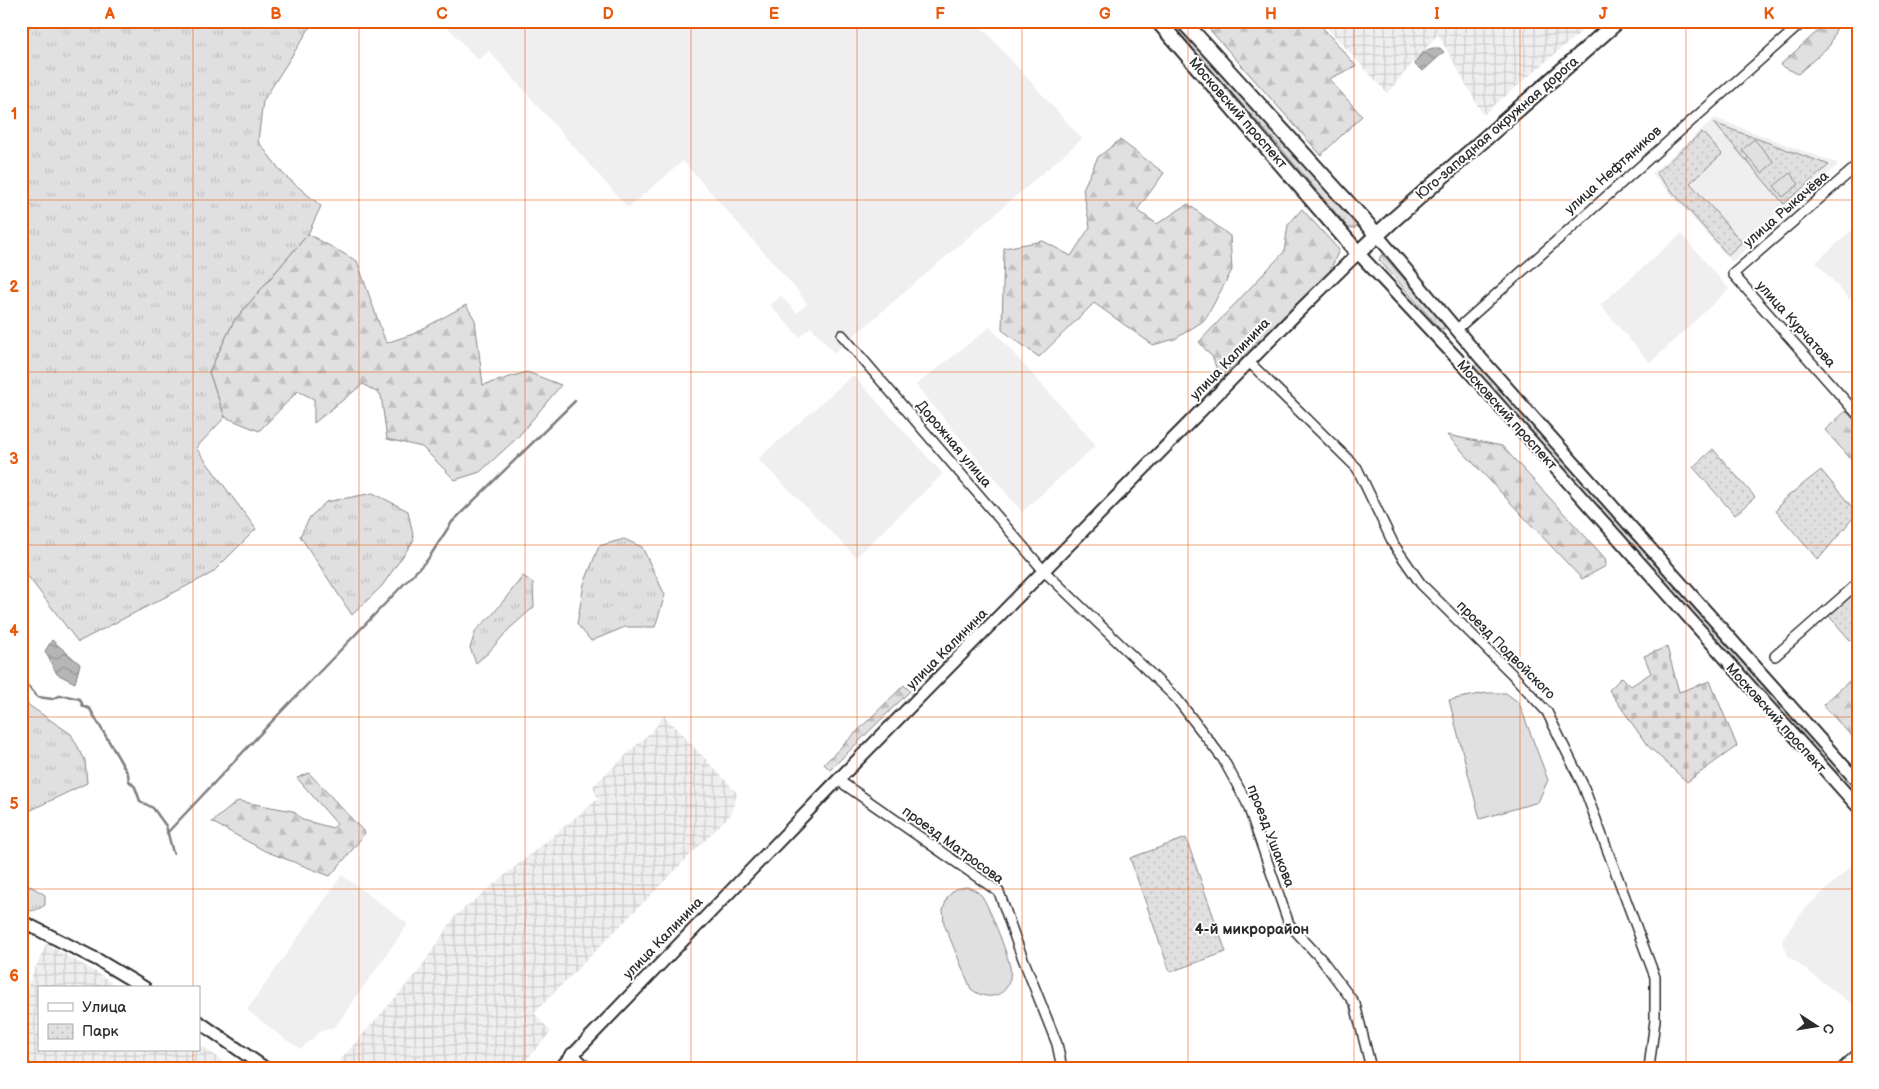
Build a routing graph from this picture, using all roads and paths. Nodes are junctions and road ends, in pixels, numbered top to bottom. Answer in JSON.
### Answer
{"nodes":[{"id":1,"x":1158,"y":21,"type":"edge"},
{"id":2,"x":1184,"y":21,"type":"edge"},
{"id":3,"x":1618,"y":21,"type":"edge"},
{"id":4,"x":1804,"y":21,"type":"edge"},
{"id":5,"x":1858,"y":165,"type":"edge"},
{"id":6,"x":1377,"y":235,"type":"junction"},
{"id":7,"x":1358,"y":253,"type":"junction"},
{"id":8,"x":1733,"y":274,"type":"joint"},
{"id":9,"x":1456,"y":330,"type":"junction"},
{"id":10,"x":842,"y":335,"type":"dead end"},
{"id":11,"x":1442,"y":342,"type":"junction"},
{"id":12,"x":1478,"y":355,"type":"junction"},
{"id":13,"x":1249,"y":362,"type":"junction"},
{"id":14,"x":1465,"y":367,"type":"junction"},
{"id":15,"x":1858,"y":414,"type":"edge"},
{"id":16,"x":1044,"y":571,"type":"junction"},
{"id":17,"x":1858,"y":583,"type":"edge"},
{"id":18,"x":1775,"y":656,"type":"dead end"},
{"id":19,"x":838,"y":780,"type":"junction"},
{"id":20,"x":1858,"y":782,"type":"edge"},
{"id":21,"x":1858,"y":807,"type":"edge"},
{"id":22,"x":21,"y":921,"type":"edge"},
{"id":23,"x":142,"y":986,"type":"edge"},
{"id":24,"x":200,"y":1023,"type":"edge"},
{"id":25,"x":1858,"y":1053,"type":"edge"},
{"id":26,"x":572,"y":1054,"type":"junction"},
{"id":27,"x":265,"y":1068,"type":"edge"},
{"id":28,"x":560,"y":1068,"type":"edge"},
{"id":29,"x":586,"y":1068,"type":"edge"},
{"id":30,"x":1062,"y":1068,"type":"edge"},
{"id":31,"x":1371,"y":1068,"type":"edge"},
{"id":32,"x":1649,"y":1068,"type":"edge"},
{"id":33,"x":1842,"y":1068,"type":"edge"}],
"edges":[{"from":1,"to":7,"type":"highway","name":"Московский проспект"},
{"from":2,"to":6,"type":"highway","name":"Московский проспект"},
{"from":3,"to":6,"type":"highway","name":"Юго-западная окружная дорога"},
{"from":4,"to":9,"type":"street","name":"улица Нефтяников"},
{"from":5,"to":8,"type":"street","name":"улица Рыкачёва"},
{"from":6,"to":7,"type":"highway","name":"Юго-западная окружная дорога"},
{"from":6,"to":9,"type":"main road","name":"Московский проспект"},
{"from":7,"to":11,"type":"main road","name":"Московский проспект"},
{"from":7,"to":13,"type":"main road","name":"улица Калинина"},
{"from":8,"to":15,"type":"street","name":"улица Курчатова"},
{"from":9,"to":11,"type":"main road","name":"улица Нефтяников"},
{"from":9,"to":12,"type":"main road","name":"Московский проспект"},
{"from":10,"to":16,"type":"street","name":"Дорожная улица"},
{"from":11,"to":14,"type":"main road","name":"Московский проспект"},
{"from":12,"to":14,"type":"main road"},
{"from":12,"to":20,"type":"main road","name":"Московский проспект"},
{"from":13,"to":16,"type":"main road","name":"улица Калинина"},
{"from":13,"to":32,"type":"street","name":"проезд Подвойского"},
{"from":14,"to":21,"type":"main road","name":"Московский проспект"},
{"from":16,"to":19,"type":"main road","name":"улица Калинина"},
{"from":16,"to":31,"type":"street","name":"проезд Ушакова"},
{"from":17,"to":18,"type":"street"},
{"from":19,"to":26,"type":"main road","name":"улица Калинина"},
{"from":19,"to":30,"type":"street","name":"проезд Матросова"},
{"from":22,"to":23,"type":"main road"},
{"from":24,"to":27,"type":"main road"},
{"from":25,"to":33,"type":"street"},
{"from":26,"to":28,"type":"main road","name":"улица Калинина"},
{"from":26,"to":29,"type":"main road"}]}
